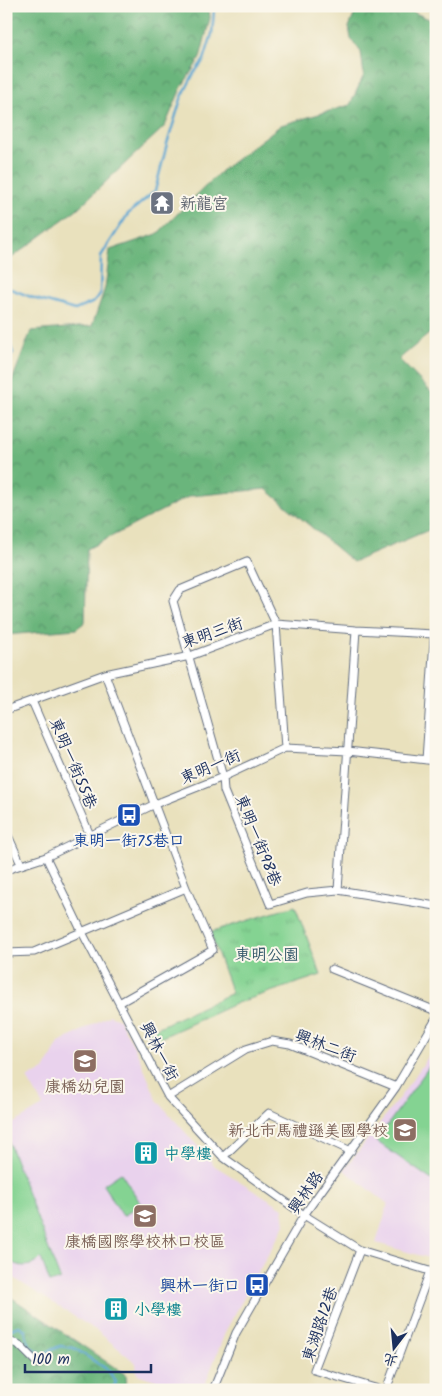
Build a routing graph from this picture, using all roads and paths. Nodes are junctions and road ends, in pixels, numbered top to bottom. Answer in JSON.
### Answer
{"nodes":[{"id":1,"x":431,"y":6,"type":"edge"},
{"id":2,"x":436,"y":8,"type":"edge"},
{"id":3,"x":436,"y":609,"type":"edge"},
{"id":4,"x":276,"y":624,"type":"junction"},
{"id":5,"x":356,"y":630,"type":"junction"},
{"id":6,"x":434,"y":634,"type":"junction"},
{"id":7,"x":190,"y":656,"type":"junction"},
{"id":8,"x":105,"y":674,"type":"junction"},
{"id":9,"x":32,"y":701,"type":"junction"},
{"id":10,"x":6,"y":710,"type":"edge"},
{"id":11,"x":285,"y":748,"type":"junction"},
{"id":12,"x":348,"y":751,"type":"junction"},
{"id":13,"x":426,"y":760,"type":"junction"},
{"id":14,"x":436,"y":761,"type":"edge"},
{"id":15,"x":223,"y":776,"type":"junction"},
{"id":16,"x":155,"y":804,"type":"junction"},
{"id":17,"x":6,"y":831,"type":"edge"},
{"id":18,"x":90,"y":835,"type":"junction"},
{"id":19,"x":46,"y":856,"type":"junction"},
{"id":20,"x":21,"y":864,"type":"junction"},
{"id":21,"x":6,"y":870,"type":"edge"},
{"id":22,"x":186,"y":888,"type":"junction"},
{"id":23,"x":338,"y":890,"type":"junction"},
{"id":24,"x":436,"y":906,"type":"edge"},
{"id":25,"x":82,"y":932,"type":"junction"},
{"id":26,"x":6,"y":953,"type":"edge"},
{"id":27,"x":332,"y":969,"type":"dead end"},
{"id":28,"x":119,"y":1003,"type":"junction"},
{"id":29,"x":436,"y":1011,"type":"edge"},
{"id":30,"x":436,"y":1019,"type":"edge"},
{"id":31,"x":396,"y":1087,"type":"junction"},
{"id":32,"x":168,"y":1097,"type":"junction"},
{"id":33,"x":351,"y":1151,"type":"junction"},
{"id":34,"x":223,"y":1158,"type":"junction"},
{"id":35,"x":304,"y":1215,"type":"junction"},
{"id":36,"x":360,"y":1250,"type":"junction"},
{"id":37,"x":433,"y":1272,"type":"edge"},
{"id":38,"x":6,"y":1341,"type":"edge"},
{"id":39,"x":38,"y":1364,"type":"dead end"},
{"id":40,"x":213,"y":1390,"type":"edge"},
{"id":41,"x":382,"y":1390,"type":"edge"},
{"id":42,"x":386,"y":1390,"type":"edge"}],
"edges":[{"from":1,"to":2,"type":"street"},
{"from":3,"to":6,"type":"street"},
{"from":4,"to":5,"type":"street","name":"東明三街"},
{"from":4,"to":7,"type":"street","name":"東明三街"},
{"from":4,"to":7,"type":"street"},
{"from":4,"to":11,"type":"street"},
{"from":5,"to":6,"type":"street","name":"東明三街"},
{"from":5,"to":12,"type":"street"},
{"from":6,"to":13,"type":"street"},
{"from":7,"to":8,"type":"street","name":"東明三街"},
{"from":7,"to":15,"type":"street"},
{"from":8,"to":9,"type":"street","name":"東明三街"},
{"from":8,"to":16,"type":"street"},
{"from":9,"to":10,"type":"street","name":"東明三街"},
{"from":9,"to":18,"type":"street","name":"東明一街55巷"},
{"from":11,"to":12,"type":"street","name":"東明一街"},
{"from":11,"to":15,"type":"street","name":"東明一街"},
{"from":12,"to":13,"type":"street","name":"東明一街"},
{"from":12,"to":23,"type":"street"},
{"from":13,"to":14,"type":"street","name":"東明一街"},
{"from":15,"to":16,"type":"street","name":"東明一街"},
{"from":15,"to":23,"type":"street","name":"東明一街98巷"},
{"from":16,"to":18,"type":"street","name":"東明一街"},
{"from":16,"to":22,"type":"street"},
{"from":17,"to":20,"type":"street"},
{"from":18,"to":19,"type":"street","name":"東明一街"},
{"from":19,"to":20,"type":"street","name":"東明一街"},
{"from":19,"to":25,"type":"street","name":"興林一街"},
{"from":20,"to":21,"type":"street","name":"東明一街"},
{"from":22,"to":25,"type":"street"},
{"from":22,"to":28,"type":"street"},
{"from":23,"to":24,"type":"street"},
{"from":25,"to":26,"type":"street"},
{"from":25,"to":28,"type":"street","name":"興林一街"},
{"from":27,"to":29,"type":"street"},
{"from":28,"to":32,"type":"street","name":"興林一街"},
{"from":30,"to":31,"type":"street","name":"興林路"},
{"from":31,"to":32,"type":"street","name":"興林二街"},
{"from":31,"to":33,"type":"street","name":"興林路"},
{"from":32,"to":34,"type":"street","name":"興林一街"},
{"from":33,"to":34,"type":"street"},
{"from":33,"to":35,"type":"street","name":"興林路"},
{"from":34,"to":35,"type":"street","name":"興林一街"},
{"from":35,"to":36,"type":"street","name":"興林一街"},
{"from":35,"to":40,"type":"street","name":"興林路"},
{"from":36,"to":37,"type":"street","name":"興林一街"},
{"from":36,"to":41,"type":"street","name":"東湖路12巷"},
{"from":37,"to":42,"type":"street"},
{"from":38,"to":39,"type":"street"}]}
